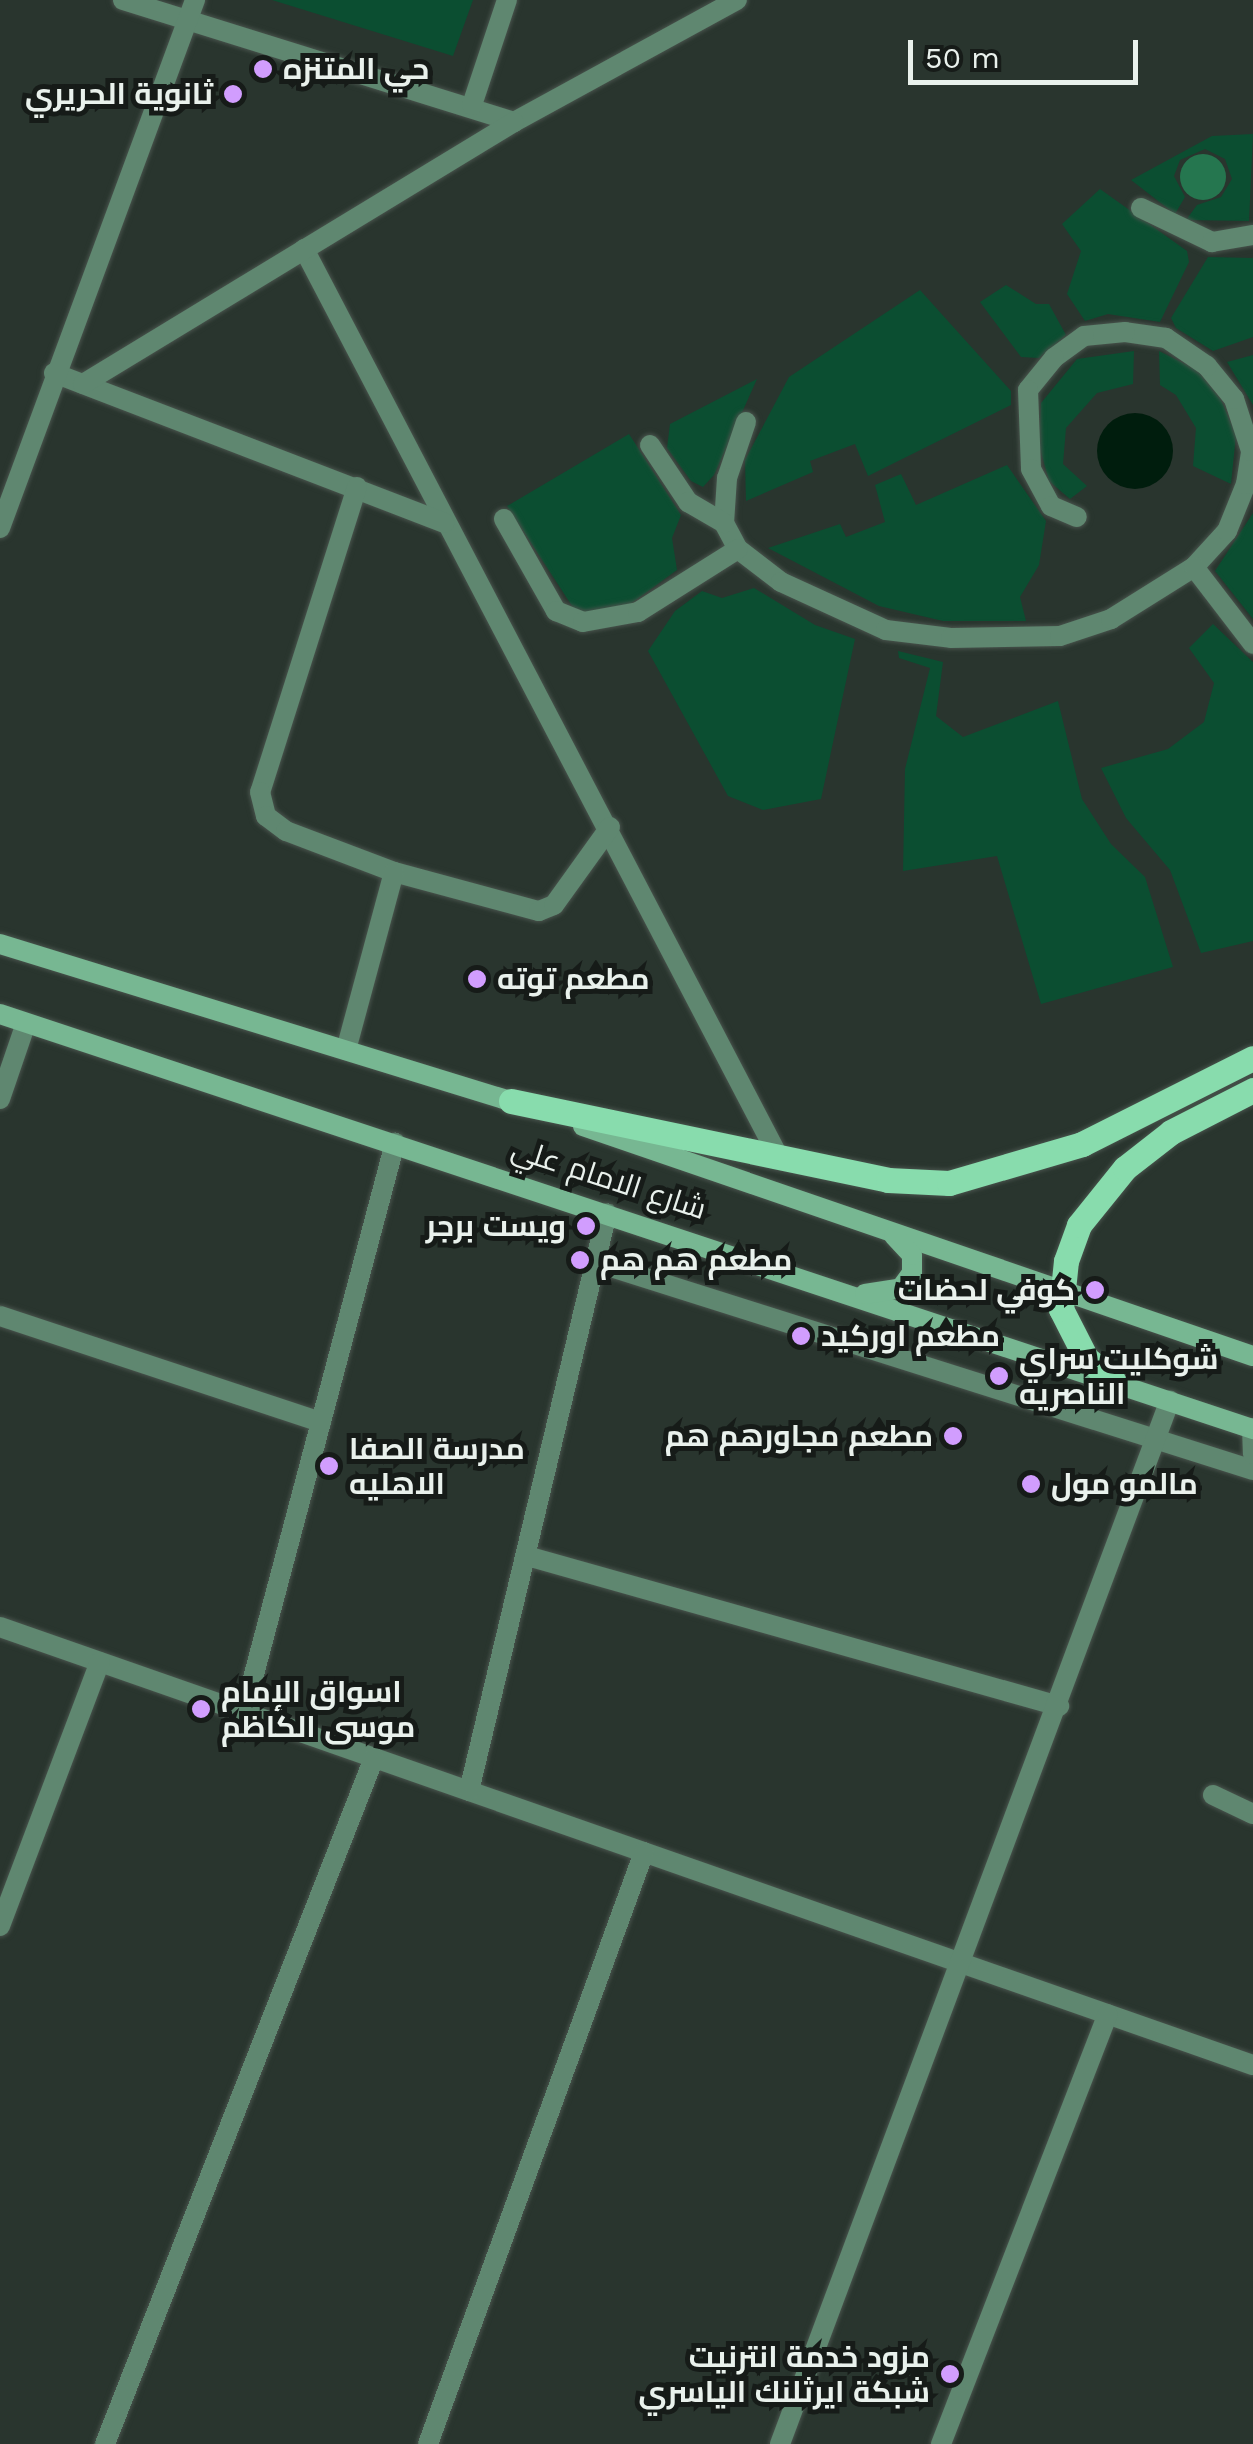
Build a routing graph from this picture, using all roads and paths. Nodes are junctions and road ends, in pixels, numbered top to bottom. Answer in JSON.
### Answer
{"nodes":[{"id":1,"x":124,"y":0,"type":"edge"},
{"id":2,"x":506,"y":0,"type":"edge"},
{"id":3,"x":726,"y":3,"type":"edge"},
{"id":4,"x":191,"y":9,"type":"edge"},
{"id":5,"x":472,"y":106,"type":"junction"},
{"id":6,"x":514,"y":122,"type":"junction"},
{"id":7,"x":1141,"y":208,"type":"dead end"},
{"id":8,"x":1253,"y":235,"type":"edge"},
{"id":9,"x":304,"y":250,"type":"junction"},
{"id":10,"x":54,"y":372,"type":"junction"},
{"id":11,"x":83,"y":384,"type":"junction"},
{"id":12,"x":746,"y":422,"type":"dead end"},
{"id":13,"x":650,"y":444,"type":"dead end"},
{"id":14,"x":356,"y":488,"type":"junction"},
{"id":15,"x":1077,"y":517,"type":"dead end"},
{"id":16,"x":504,"y":519,"type":"dead end"},
{"id":17,"x":444,"y":522,"type":"junction"},
{"id":18,"x":724,"y":522,"type":"junction"},
{"id":19,"x":0,"y":528,"type":"edge"},
{"id":20,"x":738,"y":549,"type":"junction"},
{"id":21,"x":1194,"y":567,"type":"junction"},
{"id":22,"x":1253,"y":644,"type":"edge"},
{"id":23,"x":610,"y":827,"type":"junction"},
{"id":24,"x":394,"y":872,"type":"junction"},
{"id":25,"x":0,"y":944,"type":"edge"},
{"id":26,"x":0,"y":1014,"type":"edge"},
{"id":27,"x":26,"y":1023,"type":"junction"},
{"id":28,"x":346,"y":1050,"type":"junction"},
{"id":29,"x":1253,"y":1058,"type":"edge"},
{"id":30,"x":1253,"y":1090,"type":"edge"},
{"id":31,"x":0,"y":1099,"type":"edge"},
{"id":32,"x":512,"y":1101,"type":"junction"},
{"id":33,"x":394,"y":1144,"type":"junction"},
{"id":34,"x":776,"y":1152,"type":"junction"},
{"id":35,"x":607,"y":1213,"type":"junction"},
{"id":36,"x":880,"y":1227,"type":"junction"},
{"id":37,"x":595,"y":1262,"type":"junction"},
{"id":38,"x":1060,"y":1290,"type":"junction"},
{"id":39,"x":853,"y":1293,"type":"junction"},
{"id":40,"x":0,"y":1316,"type":"edge"},
{"id":41,"x":1253,"y":1356,"type":"edge"},
{"id":42,"x":1113,"y":1380,"type":"junction"},
{"id":43,"x":1170,"y":1400,"type":"junction"},
{"id":44,"x":320,"y":1422,"type":"junction"},
{"id":45,"x":1252,"y":1428,"type":"edge"},
{"id":46,"x":1156,"y":1439,"type":"junction"},
{"id":47,"x":1253,"y":1454,"type":"edge"},
{"id":48,"x":1253,"y":1470,"type":"edge"},
{"id":49,"x":527,"y":1556,"type":"junction"},
{"id":50,"x":0,"y":1627,"type":"edge"},
{"id":51,"x":100,"y":1662,"type":"junction"},
{"id":52,"x":1059,"y":1706,"type":"junction"},
{"id":53,"x":244,"y":1712,"type":"junction"},
{"id":54,"x":374,"y":1758,"type":"junction"},
{"id":55,"x":469,"y":1791,"type":"junction"},
{"id":56,"x":1213,"y":1794,"type":"dead end"},
{"id":57,"x":1253,"y":1814,"type":"edge"},
{"id":58,"x":644,"y":1852,"type":"junction"},
{"id":59,"x":0,"y":1926,"type":"edge"},
{"id":60,"x":958,"y":1962,"type":"junction"},
{"id":61,"x":1108,"y":2014,"type":"junction"},
{"id":62,"x":1253,"y":2065,"type":"edge"},
{"id":63,"x":105,"y":2444,"type":"edge"},
{"id":64,"x":428,"y":2444,"type":"edge"},
{"id":65,"x":780,"y":2444,"type":"edge"},
{"id":66,"x":941,"y":2444,"type":"edge"}],
"edges":[{"from":1,"to":4,"type":"street"},
{"from":2,"to":5,"type":"street"},
{"from":3,"to":6,"type":"street"},
{"from":4,"to":5,"type":"street"},
{"from":4,"to":10,"type":"street"},
{"from":5,"to":6,"type":"street"},
{"from":6,"to":9,"type":"street"},
{"from":7,"to":8,"type":"street"},
{"from":9,"to":11,"type":"street"},
{"from":9,"to":17,"type":"street"},
{"from":10,"to":11,"type":"street"},
{"from":10,"to":19,"type":"street"},
{"from":11,"to":14,"type":"street"},
{"from":12,"to":18,"type":"street"},
{"from":13,"to":18,"type":"street"},
{"from":14,"to":17,"type":"street"},
{"from":14,"to":24,"type":"street"},
{"from":15,"to":21,"type":"street"},
{"from":16,"to":20,"type":"street"},
{"from":17,"to":23,"type":"street"},
{"from":18,"to":20,"type":"street"},
{"from":20,"to":21,"type":"street"},
{"from":21,"to":22,"type":"street"},
{"from":23,"to":24,"type":"street"},
{"from":23,"to":34,"type":"street"},
{"from":24,"to":28,"type":"street"},
{"from":25,"to":28,"type":"main road","name":"شارع الامام علي"},
{"from":26,"to":27,"type":"main road","name":"شارع الامام علي"},
{"from":27,"to":31,"type":"street"},
{"from":27,"to":33,"type":"main road","name":"شارع الامام علي"},
{"from":28,"to":32,"type":"main road","name":"شارع الامام علي"},
{"from":29,"to":34,"type":"main road","name":"شارع الامام علي"},
{"from":30,"to":38,"type":"main road"},
{"from":32,"to":34,"type":"main road","name":"شارع الامام علي"},
{"from":32,"to":36,"type":"main road","name":"شارع الامام علي"},
{"from":33,"to":35,"type":"main road","name":"شارع الامام علي"},
{"from":33,"to":44,"type":"street"},
{"from":35,"to":37,"type":"street"},
{"from":35,"to":39,"type":"main road","name":"شارع الامام علي"},
{"from":36,"to":38,"type":"main road","name":"شارع الامام علي"},
{"from":36,"to":39,"type":"main road"},
{"from":37,"to":46,"type":"street"},
{"from":37,"to":49,"type":"street"},
{"from":38,"to":41,"type":"main road","name":"شارع الامام علي"},
{"from":38,"to":42,"type":"main road"},
{"from":39,"to":42,"type":"main road","name":"شارع الامام علي"},
{"from":40,"to":44,"type":"street"},
{"from":42,"to":43,"type":"main road","name":"شارع الامام علي"},
{"from":43,"to":45,"type":"main road","name":"شارع الامام علي"},
{"from":43,"to":46,"type":"street"},
{"from":44,"to":53,"type":"street"},
{"from":45,"to":47,"type":"street"},
{"from":46,"to":48,"type":"street"},
{"from":46,"to":52,"type":"street"},
{"from":49,"to":52,"type":"street"},
{"from":49,"to":55,"type":"street"},
{"from":50,"to":51,"type":"street"},
{"from":51,"to":53,"type":"street"},
{"from":51,"to":59,"type":"street"},
{"from":52,"to":60,"type":"street"},
{"from":53,"to":54,"type":"street"},
{"from":54,"to":55,"type":"street"},
{"from":54,"to":63,"type":"street"},
{"from":55,"to":58,"type":"street"},
{"from":56,"to":57,"type":"street"},
{"from":58,"to":60,"type":"street"},
{"from":58,"to":64,"type":"street"},
{"from":60,"to":61,"type":"street"},
{"from":60,"to":65,"type":"street"},
{"from":61,"to":62,"type":"street"},
{"from":61,"to":66,"type":"street"}]}
